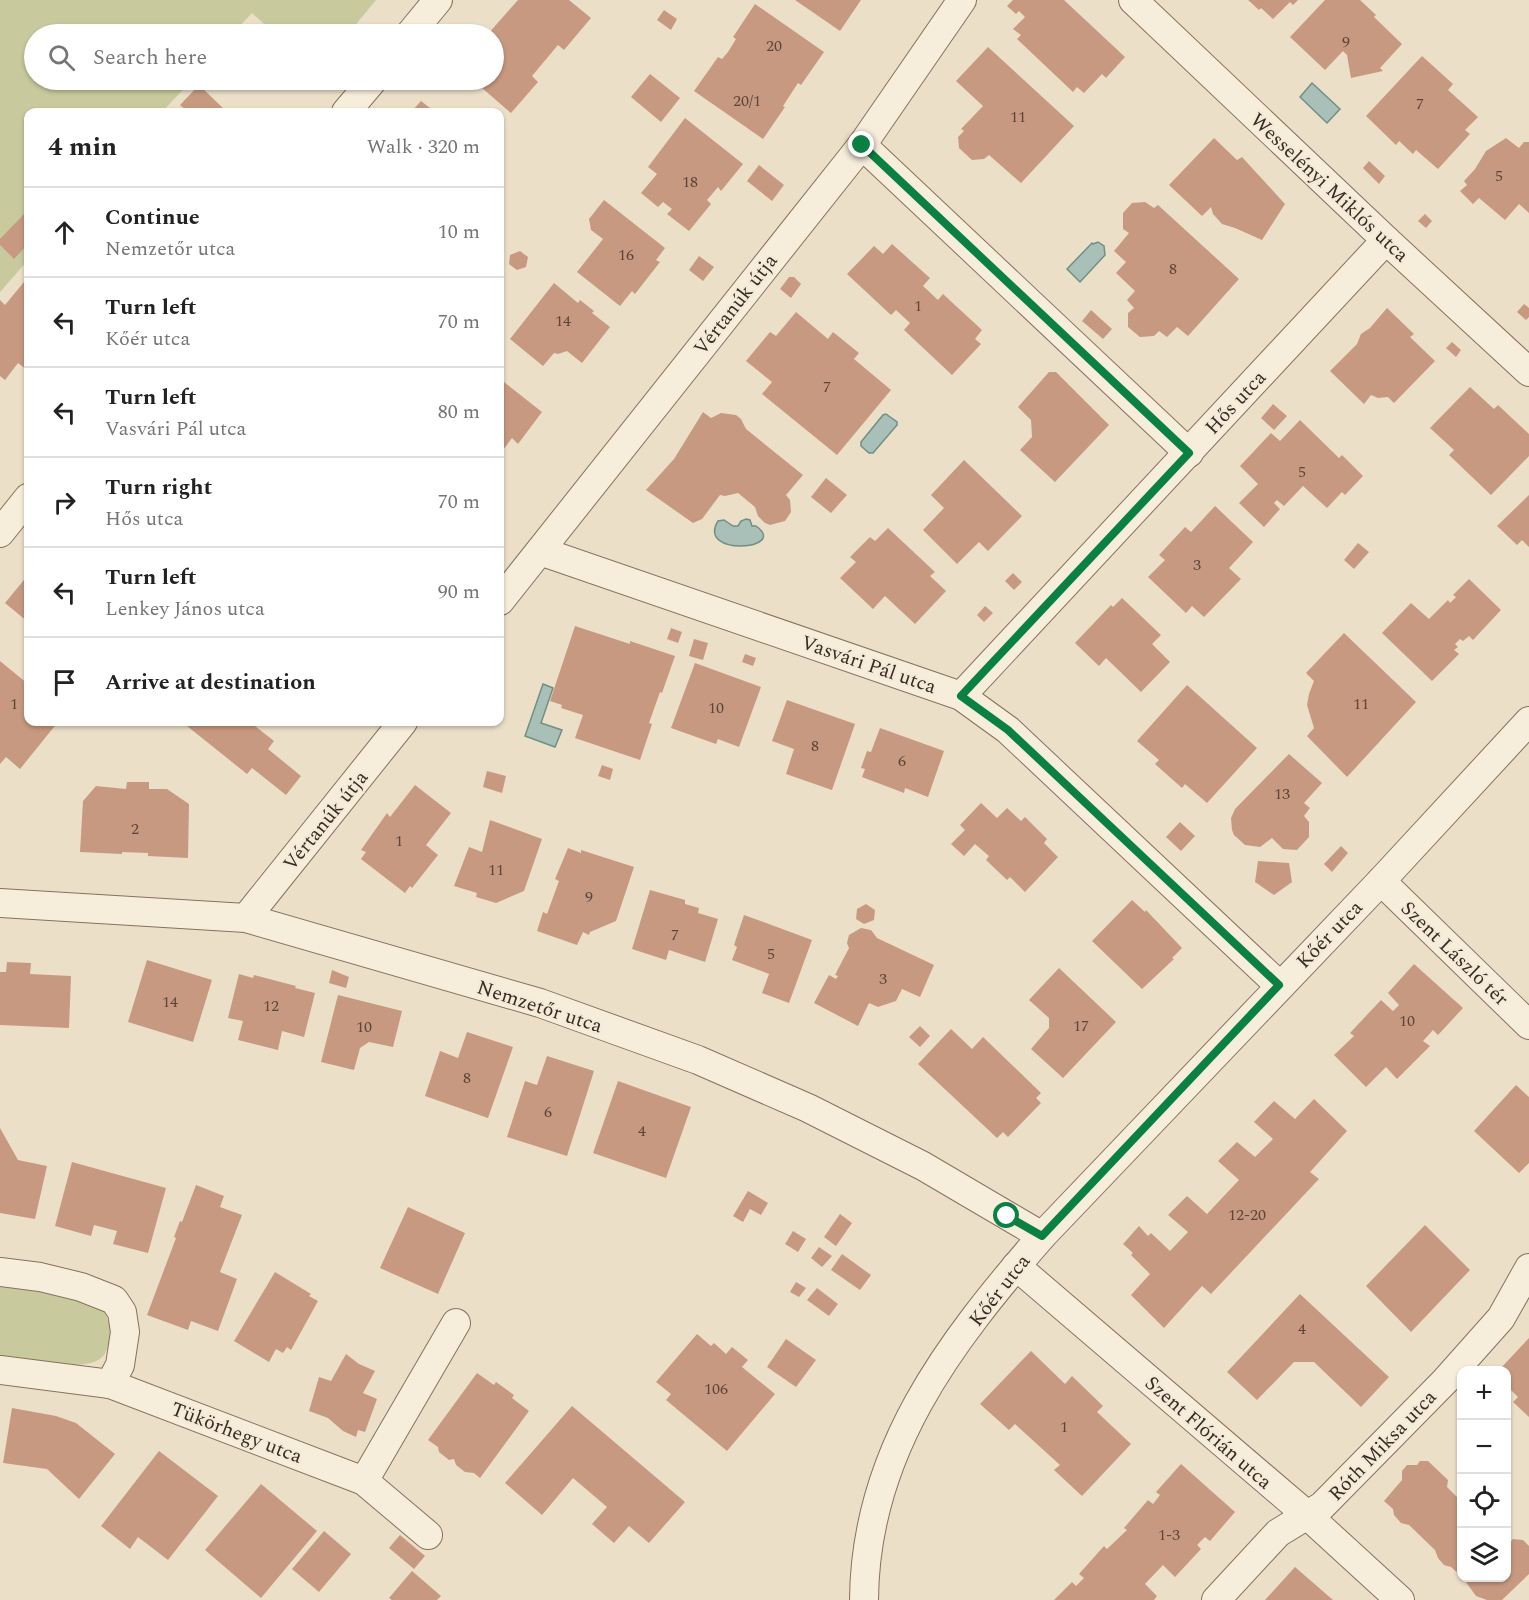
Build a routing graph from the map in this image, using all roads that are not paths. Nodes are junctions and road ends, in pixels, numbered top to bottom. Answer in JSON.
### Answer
{"nodes":[{"id":1,"x":438,"y":0,"type":"edge"},
{"id":2,"x":962,"y":0,"type":"edge"},
{"id":3,"x":1133,"y":0,"type":"edge"},
{"id":4,"x":418,"y":24,"type":"edge"},
{"id":5,"x":365,"y":90,"type":"edge"},
{"id":6,"x":349,"y":108,"type":"edge"},
{"id":7,"x":862,"y":145,"type":"junction"},
{"id":8,"x":1386,"y":240,"type":"junction"},
{"id":9,"x":1529,"y":372,"type":"edge"},
{"id":10,"x":1189,"y":453,"type":"junction"},
{"id":11,"x":24,"y":503,"type":"edge"},
{"id":12,"x":0,"y":533,"type":"edge"},
{"id":13,"x":540,"y":551,"type":"junction"},
{"id":14,"x":504,"y":596,"type":"edge"},
{"id":15,"x":961,"y":696,"type":"junction"},
{"id":16,"x":1529,"y":722,"type":"edge"},
{"id":17,"x":400,"y":726,"type":"edge"},
{"id":18,"x":1381,"y":880,"type":"junction"},
{"id":19,"x":0,"y":903,"type":"edge"},
{"id":20,"x":246,"y":918,"type":"junction"},
{"id":21,"x":1279,"y":985,"type":"junction"},
{"id":22,"x":1529,"y":1025,"type":"edge"},
{"id":23,"x":1042,"y":1236,"type":"junction"},
{"id":24,"x":1016,"y":1266,"type":"junction"},
{"id":25,"x":1529,"y":1270,"type":"edge"},
{"id":26,"x":0,"y":1272,"type":"edge"},
{"id":27,"x":456,"y":1323,"type":"dead end"},
{"id":28,"x":0,"y":1370,"type":"edge"},
{"id":29,"x":110,"y":1384,"type":"junction"},
{"id":30,"x":364,"y":1480,"type":"junction"},
{"id":31,"x":1307,"y":1515,"type":"junction"},
{"id":32,"x":428,"y":1535,"type":"dead end"},
{"id":33,"x":864,"y":1600,"type":"edge"},
{"id":34,"x":1216,"y":1600,"type":"edge"},
{"id":35,"x":1400,"y":1600,"type":"edge"}],
"edges":[{"from":1,"to":4,"type":"street"},
{"from":2,"to":7,"type":"street","name":"Vértanúk útja"},
{"from":3,"to":8,"type":"street","name":"Wesselényi Miklós utca"},
{"from":5,"to":6,"type":"street"},
{"from":7,"to":10,"type":"street"},
{"from":7,"to":13,"type":"street","name":"Vértanúk útja"},
{"from":8,"to":9,"type":"street","name":"Wesselényi Miklós utca"},
{"from":8,"to":10,"type":"street","name":"Hős utca"},
{"from":10,"to":15,"type":"street","name":"Hős utca"},
{"from":11,"to":12,"type":"street"},
{"from":13,"to":14,"type":"street","name":"Vértanúk útja"},
{"from":13,"to":15,"type":"street","name":"Vasvári Pál utca"},
{"from":15,"to":21,"type":"street","name":"Vasvári Pál utca"},
{"from":16,"to":18,"type":"street","name":"Kőér utca"},
{"from":17,"to":20,"type":"street","name":"Vértanúk útja"},
{"from":18,"to":21,"type":"street","name":"Kőér utca"},
{"from":18,"to":22,"type":"street","name":"Szent László tér"},
{"from":19,"to":20,"type":"street","name":"Nemzetőr utca"},
{"from":20,"to":23,"type":"street","name":"Nemzetőr utca"},
{"from":21,"to":23,"type":"street","name":"Kőér utca"},
{"from":23,"to":24,"type":"street","name":"Kőér utca"},
{"from":24,"to":31,"type":"street","name":"Szent Flórián utca"},
{"from":24,"to":33,"type":"street","name":"Kőér utca"},
{"from":25,"to":31,"type":"street","name":"Róth Miksa utca"},
{"from":26,"to":29,"type":"street"},
{"from":27,"to":30,"type":"street"},
{"from":28,"to":29,"type":"street","name":"Tükörhegy utca"},
{"from":29,"to":30,"type":"street","name":"Tükörhegy utca"},
{"from":30,"to":32,"type":"street","name":"Tükörhegy utca"},
{"from":31,"to":34,"type":"street","name":"Róth Miksa utca"},
{"from":31,"to":35,"type":"street","name":"Szent Flórián utca"}]}
